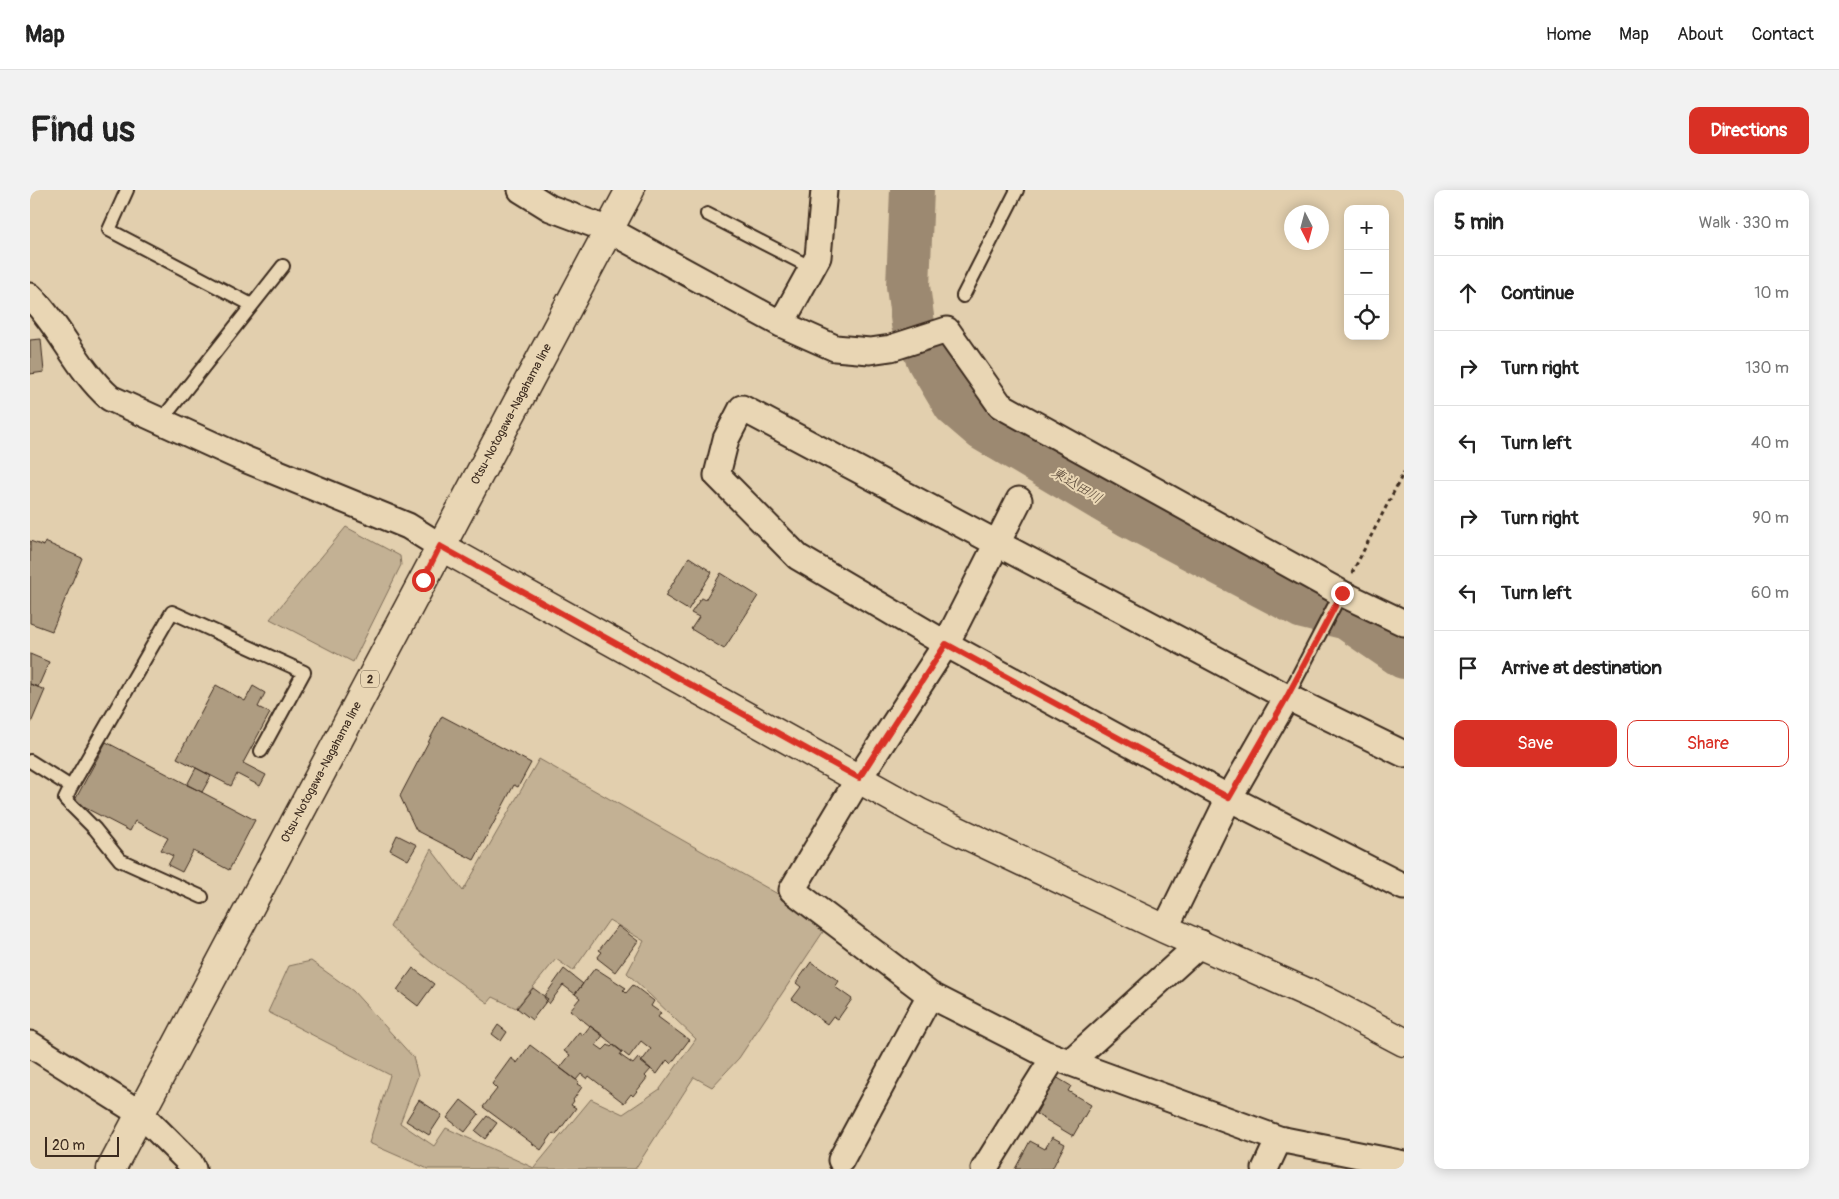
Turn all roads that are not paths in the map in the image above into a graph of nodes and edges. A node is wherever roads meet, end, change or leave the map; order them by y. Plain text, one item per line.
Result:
1 (127, 190) edge
2 (521, 190) edge
3 (630, 190) edge
4 (824, 190) edge
5 (1017, 190) edge
6 (707, 214) dead end
7 (609, 230) junction
8 (283, 266) dead end
9 (812, 268) junction
10 (30, 296) edge
11 (963, 296) dead end
12 (252, 305) junction
13 (781, 324) junction
14 (160, 422) junction
15 (1019, 500) dead end
16 (997, 544) junction
17 (440, 546) junction
18 (1340, 597) junction
19 (1404, 623) edge
20 (946, 644) junction
21 (1287, 697) junction
22 (261, 751) dead end
23 (1404, 754) edge
24 (30, 761) edge
25 (859, 778) junction
26 (71, 787) junction
27 (1229, 798) junction
28 (1404, 887) edge
29 (202, 897) dead end
30 (1165, 929) junction
31 (1201, 943) junction
32 (930, 995) junction
33 (1404, 1042) edge
34 (30, 1044) edge
35 (1062, 1059) junction
36 (141, 1114) junction
37 (1279, 1139) junction
38 (1404, 1164) edge
39 (844, 1166) edge
40 (111, 1169) edge
41 (193, 1169) edge
42 (984, 1169) edge
43 (1265, 1169) edge

1 - 12 lane
2 - 7 street
3 - 7 main road, Otsu-Notogawa-Nagahama line / 2
4 - 9 street
5 - 11 lane
6 - 9 lane
7 - 13 street
7 - 17 main road, Otsu-Notogawa-Nagahama line / 2
8 - 12 lane
9 - 13 street
10 - 14 street
12 - 14 lane
13 - 18 street
14 - 17 street
15 - 16 street
16 - 20 street
16 - 20 street
16 - 21 street
17 - 25 main road
17 - 36 main road, Otsu-Notogawa-Nagahama line / 2
18 - 19 street
18 - 21 lane
20 - 25 street
20 - 27 street
21 - 23 street
21 - 27 street
22 - 26 lane
24 - 26 lane
25 - 30 main road
25 - 32 street
26 - 29 lane
27 - 28 street
27 - 30 street
30 - 31 main road
31 - 33 main road
31 - 35 street
32 - 35 street
32 - 39 street
34 - 36 street
35 - 37 street
35 - 42 street
36 - 40 main road, Otsu-Notogawa-Nagahama line / 2
36 - 41 street
37 - 38 street
37 - 43 street

